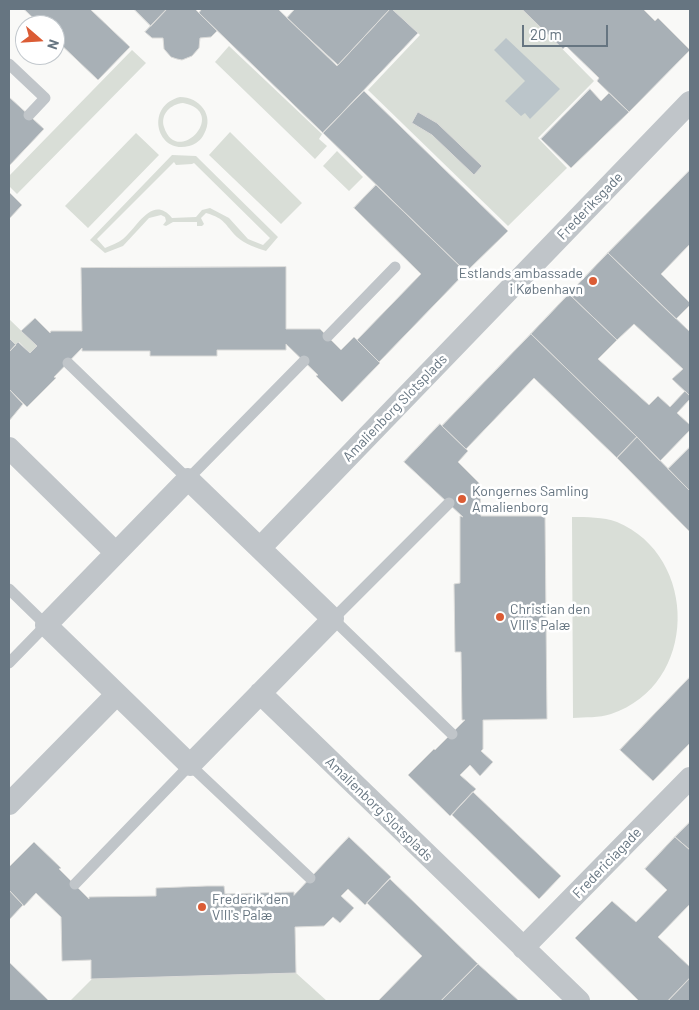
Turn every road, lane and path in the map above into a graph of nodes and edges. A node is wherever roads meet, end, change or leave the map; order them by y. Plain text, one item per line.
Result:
1 (9, 64) edge
2 (690, 102) edge
3 (29, 115) dead end
4 (395, 267) dead end
5 (489, 310) joint
6 (328, 336) dead end
7 (304, 361) dead end
8 (68, 363) dead end
9 (9, 448) edge
10 (188, 478) junction
11 (448, 503) dead end
12 (260, 548) junction
13 (116, 552) junction
14 (9, 589) edge
15 (332, 619) junction
16 (46, 625) junction
17 (9, 663) edge
18 (117, 694) junction
19 (260, 694) junction
20 (452, 734) dead end
21 (190, 765) junction
22 (690, 778) edge
23 (9, 804) edge
24 (310, 878) dead end
25 (75, 884) dead end
26 (523, 948) junction
27 (579, 1001) edge

1 - 3 lane
2 - 5 street, Frederiksgade
4 - 6 lane
5 - 12 street, Amalienborg Slotsplads
7 - 10 lane
8 - 10 lane
9 - 13 street
10 - 12 street
10 - 13 street
11 - 15 lane
12 - 15 street
13 - 16 street
14 - 16 lane
15 - 19 street
15 - 20 lane
16 - 17 lane
16 - 18 street
18 - 21 street
18 - 23 street
19 - 21 street
19 - 26 street, Amalienborg Slotsplads
21 - 24 lane
21 - 25 lane
22 - 26 street, Fredericiagade
26 - 27 street, Amalienborg Slotsplads

